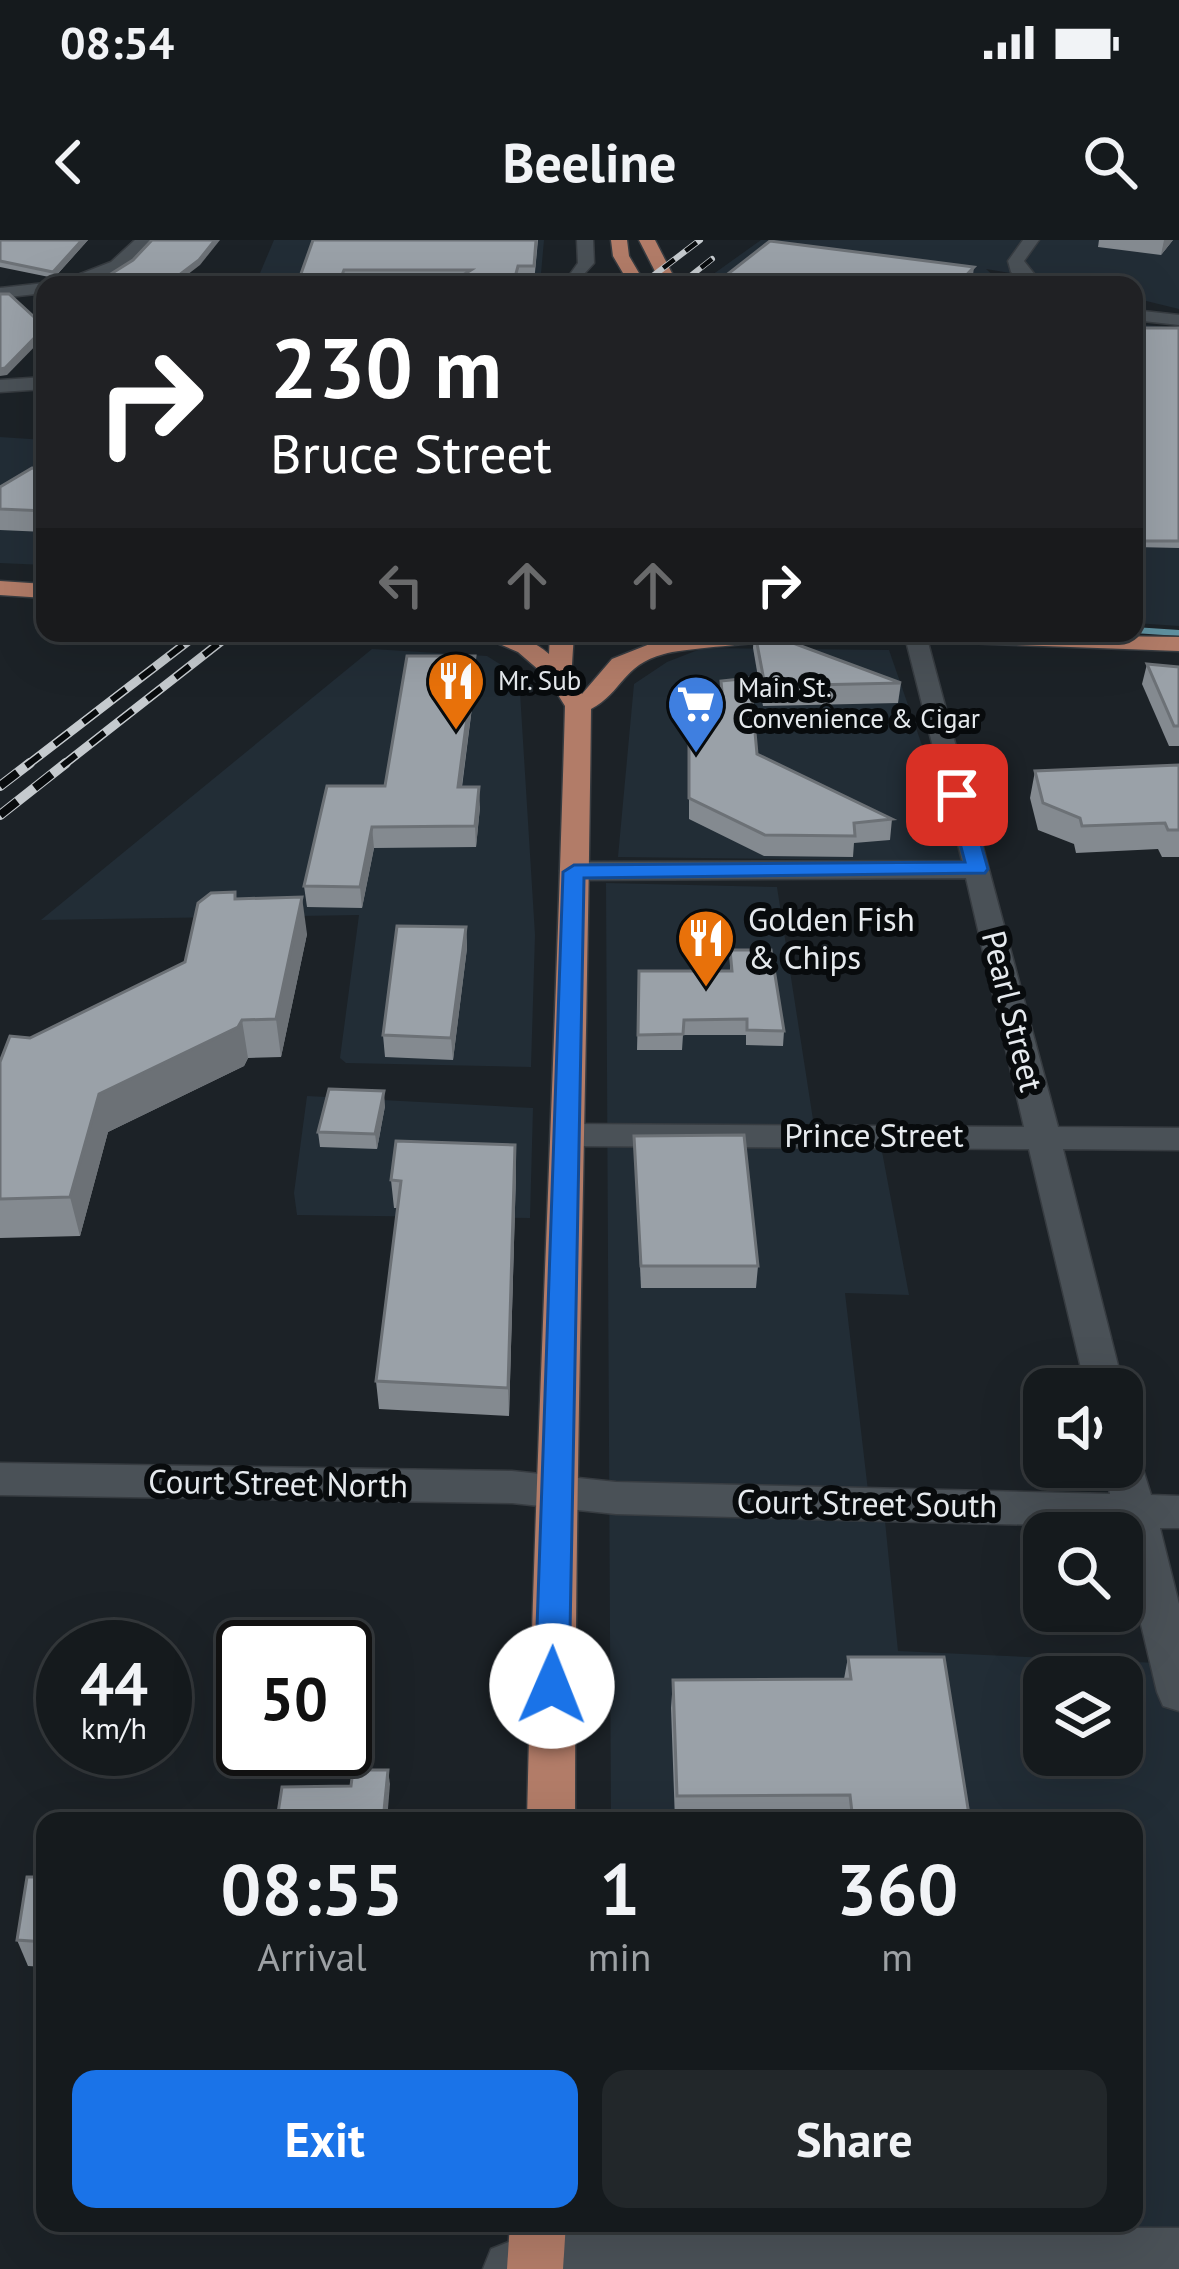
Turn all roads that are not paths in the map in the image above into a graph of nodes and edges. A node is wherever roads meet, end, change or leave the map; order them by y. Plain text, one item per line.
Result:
1 (143, 240) edge
2 (586, 240) edge
3 (619, 240) edge
4 (647, 240) edge
5 (1030, 240) edge
6 (95, 276) edge
7 (577, 276) edge
8 (633, 276) edge
9 (665, 276) edge
10 (1025, 276) edge
11 (36, 289) edge
12 (0, 293) edge
13 (1143, 316) edge
14 (1179, 320) edge
15 (36, 384) edge
16 (0, 386) edge
17 (0, 588) edge
18 (36, 590) edge
19 (512, 642) edge
20 (562, 642) edge
21 (604, 642) edge
22 (705, 642) edge
23 (903, 642) edge
24 (1026, 642) edge
25 (1143, 642) edge
26 (1179, 644) edge
27 (1179, 662) edge
28 (560, 676) junction
29 (602, 684) junction
30 (578, 706) junction
31 (978, 869) junction
32 (574, 872) junction
33 (569, 1135) junction
34 (1043, 1136) junction
35 (1179, 1139) edge
36 (1100, 1368) edge
37 (0, 1479) edge
38 (555, 1488) junction
39 (1101, 1512) edge
40 (1179, 1512) edge
41 (1143, 1513) edge
42 (1143, 1542) edge
43 (1179, 1692) edge
44 (550, 1812) edge
45 (1179, 2256) edge
46 (530, 2257) edge

1 - 6 street
2 - 7 street
3 - 8 main road
4 - 9 main road
5 - 10 street
11 - 12 street
13 - 14 street
15 - 16 street
17 - 18 main road
19 - 28 main road
20 - 28 main road
21 - 29 main road
22 - 29 main road
23 - 31 street, Pearl Street
24 - 27 main road
25 - 26 main road
28 - 30 main road
29 - 30 main road
30 - 32 main road
31 - 32 street
31 - 34 street, Pearl Street
32 - 33 main road
33 - 34 street, Prince Street
33 - 38 main road
34 - 35 street, Prince Street
34 - 36 street, Pearl Street
37 - 38 street, Court Street North
38 - 39 street, Court Street South
38 - 44 main road
40 - 41 street, Court Street South
42 - 43 street
45 - 46 street

